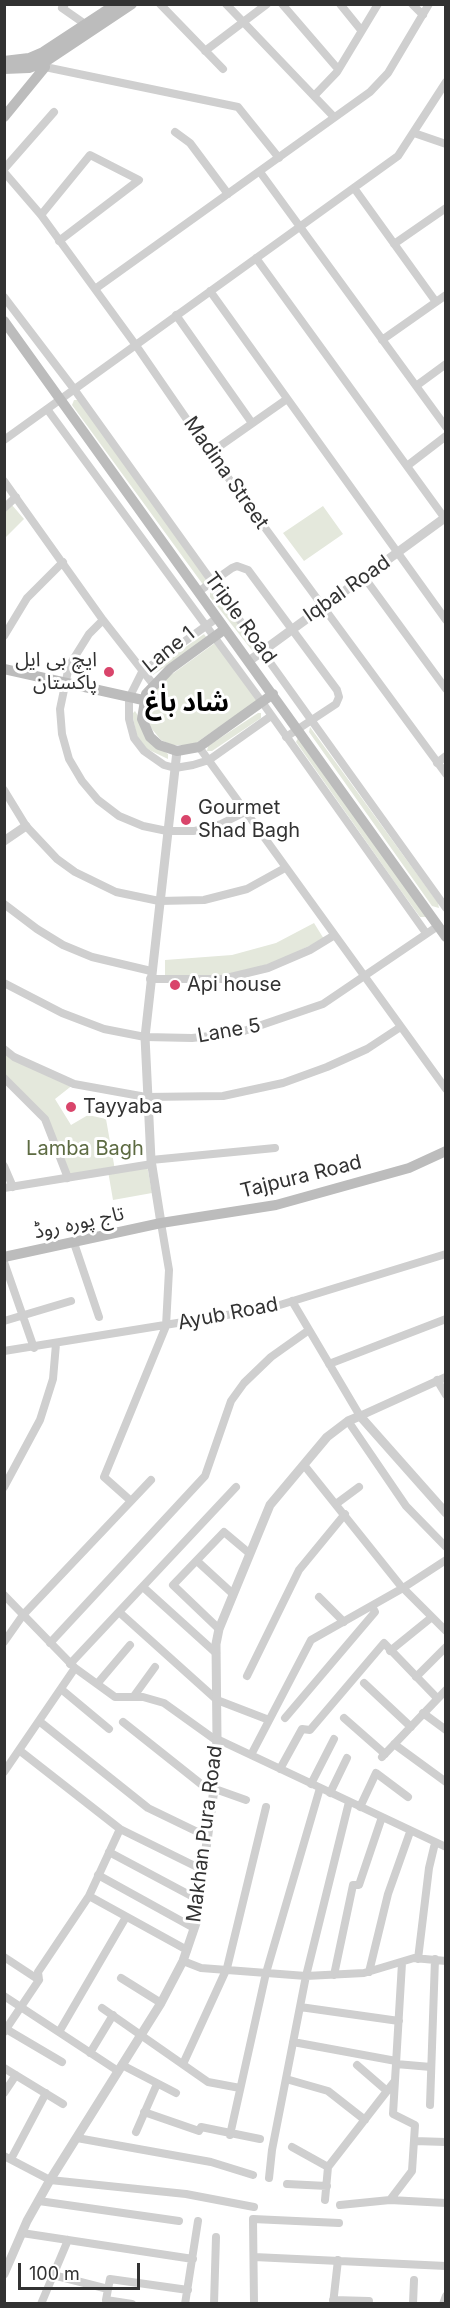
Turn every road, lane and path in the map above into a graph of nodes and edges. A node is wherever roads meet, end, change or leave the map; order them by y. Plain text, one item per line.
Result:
1 (65, 4) edge
2 (116, 4) edge
3 (132, 4) edge
4 (160, 4) edge
5 (226, 4) edge
6 (267, 4) edge
7 (282, 4) edge
8 (340, 4) edge
9 (378, 4) edge
10 (412, 4) edge
11 (429, 4) edge
12 (423, 15) junction
13 (243, 22) junction
14 (85, 24) junction
15 (361, 30) junction
16 (205, 51) junction
17 (44, 60) junction
18 (4, 61) edge
19 (4, 69) edge
20 (223, 69) dead end
21 (338, 69) junction
22 (446, 82) edge
23 (314, 96) junction
24 (54, 112) dead end
25 (4, 117) edge
26 (334, 117) junction
27 (175, 132) dead end
28 (414, 133) junction
29 (446, 144) edge
30 (279, 158) junction
31 (4, 170) edge
32 (260, 172) junction
33 (354, 188) junction
34 (228, 194) junction
35 (446, 208) edge
36 (41, 215) junction
37 (299, 227) junction
38 (59, 241) junction
39 (394, 244) junction
40 (256, 258) junction
41 (94, 289) junction
42 (210, 291) junction
43 (446, 295) edge
44 (4, 297) edge
45 (436, 302) junction
46 (176, 315) junction
47 (4, 321) edge
48 (382, 340) junction
49 (135, 344) junction
50 (446, 364) edge
51 (416, 386) junction
52 (74, 388) junction
53 (59, 399) junction
54 (287, 399) junction
55 (47, 409) junction
56 (252, 423) junction
57 (446, 427) edge
58 (446, 436) edge
59 (4, 440) edge
60 (210, 453) junction
61 (407, 466) junction
62 (4, 481) edge
63 (16, 497) junction
64 (4, 508) edge
65 (445, 518) edge
66 (398, 553) junction
67 (63, 562) junction
68 (364, 577) junction
69 (213, 582) junction
70 (198, 592) junction
71 (322, 606) junction
72 (216, 618) junction
73 (446, 620) edge
74 (103, 621) junction
75 (206, 626) junction
76 (291, 627) junction
77 (225, 629) junction
78 (4, 636) edge
79 (214, 637) junction
80 (261, 651) junction
81 (249, 661) junction
82 (4, 669) edge
83 (142, 672) junction
84 (63, 684) junction
85 (153, 684) junction
86 (285, 685) junction
87 (446, 689) edge
88 (273, 694) junction
89 (129, 698) junction
90 (143, 700) junction
91 (262, 702) junction
92 (271, 716) junction
93 (310, 720) junction
94 (298, 728) junction
95 (286, 737) junction
96 (199, 747) junction
97 (177, 751) junction
98 (446, 756) edge
99 (209, 760) junction
100 (437, 762) junction
101 (175, 768) junction
102 (446, 774) edge
103 (4, 790) edge
104 (244, 812) junction
105 (26, 826) junction
106 (167, 831) junction
107 (4, 841) edge
108 (285, 868) junction
109 (159, 901) junction
110 (4, 904) edge
111 (446, 908) edge
112 (442, 923) edge
113 (426, 933) junction
114 (333, 936) junction
115 (446, 937) edge
116 (151, 975) junction
117 (363, 978) junction
118 (4, 983) edge
119 (399, 1028) junction
120 (145, 1037) junction
121 (4, 1049) edge
122 (4, 1078) edge
123 (446, 1089) edge
124 (147, 1097) junction
125 (274, 1148) dead end
126 (446, 1151) edge
127 (152, 1162) junction
128 (4, 1166) edge
129 (68, 1178) junction
130 (9, 1187) edge
131 (161, 1223) junction
132 (74, 1243) junction
133 (446, 1254) edge
134 (4, 1257) edge
135 (4, 1262) edge
136 (71, 1301) dead end
137 (292, 1301) junction
138 (23, 1315) junction
139 (99, 1317) dead end
140 (446, 1319) edge
141 (4, 1321) edge
142 (166, 1326) junction
143 (309, 1330) junction
144 (56, 1344) junction
145 (34, 1348) junction
146 (4, 1351) edge
147 (329, 1364) junction
148 (446, 1377) edge
149 (437, 1380) junction
150 (446, 1395) edge
151 (360, 1416) junction
152 (348, 1421) junction
153 (304, 1465) junction
154 (151, 1480) dead end
155 (4, 1487) edge
156 (236, 1487) dead end
157 (359, 1487) dead end
158 (130, 1501) junction
159 (336, 1504) junction
160 (446, 1513) edge
161 (345, 1514) junction
162 (446, 1547) edge
163 (249, 1553) junction
164 (446, 1560) edge
165 (197, 1561) junction
166 (143, 1587) junction
167 (403, 1588) junction
168 (233, 1594) junction
169 (4, 1595) edge
170 (319, 1597) dead end
171 (372, 1605) junction
172 (119, 1612) junction
173 (23, 1615) junction
174 (432, 1617) junction
175 (344, 1622) junction
176 (219, 1629) junction
177 (446, 1631) edge
178 (4, 1642) edge
179 (50, 1643) junction
180 (130, 1645) dead end
181 (446, 1647) edge
182 (390, 1651) junction
183 (216, 1653) junction
184 (73, 1666) junction
185 (156, 1667) dead end
186 (247, 1676) dead end
187 (416, 1677) junction
188 (364, 1683) dead end
189 (98, 1684) junction
190 (61, 1689) junction
191 (446, 1690) edge
192 (134, 1696) junction
193 (437, 1698) junction
194 (217, 1700) junction
195 (424, 1713) junction
196 (285, 1718) dead end
197 (344, 1718) dead end
198 (269, 1720) junction
199 (39, 1721) junction
200 (123, 1722) dead end
201 (411, 1727) junction
202 (109, 1728) dead end
203 (446, 1730) edge
204 (334, 1739) dead end
205 (217, 1740) junction
206 (394, 1744) junction
207 (19, 1750) junction
208 (251, 1755) junction
209 (347, 1758) dead end
210 (280, 1769) junction
211 (4, 1772) edge
212 (446, 1782) edge
213 (311, 1784) junction
214 (320, 1788) junction
215 (214, 1789) junction
216 (330, 1793) junction
217 (408, 1797) dead end
218 (246, 1800) dead end
219 (349, 1802) junction
220 (266, 1806) dead end
221 (360, 1807) junction
222 (382, 1817) junction
223 (120, 1829) junction
224 (410, 1832) junction
225 (208, 1837) junction
226 (435, 1843) junction
227 (446, 1847) edge
228 (109, 1852) junction
229 (203, 1870) junction
230 (98, 1875) junction
231 (88, 1896) junction
232 (199, 1900) junction
233 (126, 1917) junction
234 (194, 1928) junction
235 (187, 1950) junction
236 (4, 1957) edge
237 (418, 1959) junction
238 (435, 1959) junction
239 (183, 1961) junction
240 (446, 1961) edge
241 (402, 1963) junction
242 (227, 1968) junction
243 (369, 1972) junction
244 (266, 1973) junction
245 (334, 1975) junction
246 (306, 1976) junction
247 (121, 1978) dead end
248 (39, 1980) junction
249 (4, 1996) edge
250 (161, 2003) junction
251 (22, 2007) junction
252 (300, 2007) junction
253 (102, 2008) dead end
254 (113, 2015) junction
255 (399, 2021) junction
256 (5, 2030) edge
257 (59, 2032) junction
258 (141, 2035) junction
259 (293, 2042) junction
260 (90, 2053) junction
261 (62, 2062) dead end
262 (396, 2063) junction
263 (183, 2064) junction
264 (357, 2065) dead end
265 (431, 2067) junction
266 (4, 2068) edge
267 (120, 2068) junction
268 (16, 2075) junction
269 (286, 2079) junction
270 (395, 2081) junction
271 (157, 2084) junction
272 (240, 2088) junction
273 (387, 2091) junction
274 (4, 2093) edge
275 (46, 2093) junction
276 (176, 2093) dead end
277 (63, 2104) dead end
278 (430, 2105) dead end
279 (144, 2112) junction
280 (365, 2120) junction
281 (136, 2132) dead end
282 (230, 2135) junction
283 (77, 2138) junction
284 (260, 2139) dead end
285 (414, 2141) junction
286 (446, 2142) edge
287 (292, 2147) dead end
288 (8, 2158) edge
289 (328, 2167) junction
290 (252, 2175) dead end
291 (269, 2178) dead end
292 (50, 2180) junction
293 (287, 2184) dead end
294 (327, 2186) junction
295 (325, 2200) dead end
296 (390, 2200) junction
297 (39, 2201) junction
298 (446, 2202) edge
299 (340, 2205) dead end
300 (254, 2207) dead end
301 (179, 2221) dead end
302 (198, 2221) dead end
303 (339, 2223) dead end
304 (22, 2233) junction
305 (216, 2237) dead end
306 (68, 2240) junction
307 (254, 2257) junction
308 (193, 2259) junction
309 (338, 2260) junction
310 (446, 2266) edge
311 (4, 2274) edge
312 (53, 2275) junction
313 (414, 2280) dead end
314 (108, 2289) junction
315 (188, 2290) junction
316 (446, 2296) edge
317 (369, 2301) dead end
318 (333, 2302) edge
319 (41, 2304) edge
320 (132, 2304) edge
321 (185, 2304) edge
322 (214, 2304) edge
323 (254, 2304) edge
324 (413, 2304) edge
325 (443, 2304) edge

1 - 14 street
2 - 14 main road
3 - 17 main road
4 - 16 street
5 - 13 street
6 - 13 street
7 - 21 street
8 - 15 street
9 - 15 street
10 - 12 street
11 - 12 street
12 - 26 street
13 - 16 street
13 - 23 street
14 - 17 main road
15 - 21 street
16 - 20 street
17 - 18 main road
17 - 19 main road
17 - 25 main road
17 - 30 street
21 - 23 street
22 - 28 street
23 - 26 street
24 - 31 street
26 - 30 street
27 - 34 street
28 - 29 street
28 - 33 street
30 - 32 street
31 - 36 street, Madina Street
32 - 34 street
32 - 37 street
33 - 37 street
33 - 39 street
34 - 41 street
35 - 39 street
36 - 38 street, Madina Street
36 - 38 street
37 - 40 street
37 - 48 street
38 - 41 street, Madina Street
39 - 45 street
40 - 42 street
40 - 61 street
41 - 49 street, Madina Street
42 - 46 street
42 - 54 street
43 - 45 street
44 - 52 street
45 - 48 street
46 - 49 street
46 - 56 street
47 - 53 main road, Triple Road
48 - 51 street
49 - 52 street
49 - 60 street, Madina Street
50 - 51 street
51 - 57 street
52 - 53 street
52 - 69 street
53 - 55 street
53 - 70 main road, Triple Road
54 - 56 street
54 - 66 street
55 - 59 street
55 - 75 street
56 - 60 street
58 - 61 street
60 - 71 street, Madina Street
61 - 65 street
62 - 63 street
63 - 64 street
63 - 67 street
65 - 66 street, Iqbal Road
66 - 68 street, Iqbal Road
66 - 73 street
67 - 74 street
67 - 78 street
68 - 71 street, Iqbal Road
68 - 87 street
69 - 70 street
69 - 76 street
69 - 80 street
70 - 72 main road, Triple Road
71 - 76 street, Iqbal Road
71 - 100 street, Madina Street
72 - 75 street
72 - 77 main road, Triple Road
74 - 83 street
74 - 84 street
75 - 79 street
75 - 83 street
76 - 80 street, Iqbal Road
76 - 93 street
77 - 79 main road, Lane 1
77 - 81 main road, Triple Road
79 - 85 main road, Lane 1
79 - 91 street
80 - 81 street, Iqbal Road
80 - 86 street
81 - 88 main road, Triple Road
82 - 84 main road
83 - 85 street
83 - 89 street
84 - 89 main road
84 - 106 street
85 - 90 main road, Lane 1
86 - 88 street
86 - 93 street
88 - 91 main road
88 - 94 main road, Triple Road
89 - 90 main road
89 - 101 street
90 - 97 main road, Lane 1
91 - 92 street
91 - 96 main road
92 - 95 street
92 - 99 street
93 - 94 street
93 - 111 street
94 - 95 street
94 - 112 main road, Triple Road
95 - 113 street
96 - 97 main road
96 - 99 street
97 - 101 street
98 - 100 street
99 - 101 street
99 - 104 street
100 - 102 street, Madina Street
101 - 106 street
103 - 105 street
104 - 106 street
104 - 108 street
105 - 107 street
105 - 109 street
106 - 109 street
108 - 109 street
108 - 114 street
109 - 116 street
110 - 116 street
112 - 113 street, Lane 5
112 - 115 main road, Triple Road
113 - 117 street, Lane 5
114 - 116 street
114 - 117 street
116 - 120 street
117 - 119 street
117 - 120 street, Lane 5
118 - 120 street, Lane 5
119 - 123 street
119 - 124 street
120 - 124 street
121 - 124 street
122 - 129 street
124 - 127 street
125 - 127 street
126 - 131 main road, Tajpura Road
127 - 129 street
127 - 131 street
128 - 130 street
129 - 130 street
131 - 132 main road, تاج پورہ روڈ
131 - 142 street
132 - 134 main road, تاج پورہ روڈ
132 - 139 street
133 - 137 street, Ayub Road
135 - 138 street
136 - 138 street
137 - 142 street, Ayub Road
137 - 143 street
138 - 141 street
138 - 145 street
140 - 147 street
142 - 144 street, Ayub Road
142 - 158 street
143 - 147 street
143 - 179 street
144 - 145 street, Ayub Road
144 - 155 street
145 - 146 street, Ayub Road
147 - 151 street
148 - 149 street, Makhan Pura Road
149 - 150 street
149 - 151 street, Makhan Pura Road
151 - 152 street, Makhan Pura Road
151 - 160 street
152 - 153 street, Makhan Pura Road
152 - 162 street
153 - 159 street
153 - 163 street, Makhan Pura Road
154 - 158 street
156 - 166 street
157 - 159 street
158 - 173 street
159 - 161 street
161 - 167 street
161 - 186 street
163 - 165 street
163 - 168 street, Makhan Pura Road
164 - 167 street
165 - 168 street
165 - 176 street
166 - 172 street
166 - 183 street
167 - 171 street
167 - 174 street
168 - 176 street, Makhan Pura Road
169 - 173 street
170 - 175 street
171 - 175 street
171 - 196 street
172 - 184 street
172 - 194 street
173 - 178 street
173 - 179 street
174 - 177 street
174 - 182 street
175 - 198 street
176 - 183 street, Makhan Pura Road
179 - 184 street
180 - 189 street
181 - 187 street
182 - 187 street
182 - 210 street
183 - 194 street, Makhan Pura Road
184 - 189 street
184 - 190 street
185 - 192 street
187 - 193 street
188 - 201 street
189 - 192 street
190 - 199 street
190 - 202 street
191 - 193 street
192 - 205 street
193 - 195 street
194 - 198 street
194 - 205 street, Makhan Pura Road
195 - 201 street
195 - 203 street
197 - 206 street
198 - 208 street
199 - 207 street
199 - 225 street
200 - 215 street
201 - 206 street
204 - 213 street
205 - 208 street
205 - 215 street, Makhan Pura Road
206 - 212 street
207 - 211 street
207 - 223 street
208 - 210 street
209 - 216 street
210 - 213 street
213 - 214 street
214 - 216 street
214 - 244 street
215 - 218 street
215 - 225 street, Makhan Pura Road
216 - 219 street
217 - 221 street
219 - 221 street
219 - 246 street
220 - 242 street
221 - 222 street
222 - 224 street
222 - 245 street
223 - 228 street
223 - 229 street
224 - 226 street
224 - 243 street
225 - 229 street, Makhan Pura Road
226 - 227 street
226 - 237 street
228 - 230 street
228 - 232 street
229 - 232 street, Makhan Pura Road
230 - 231 street
230 - 234 street
231 - 233 street
231 - 248 street
232 - 234 street, Makhan Pura Road
233 - 235 street
233 - 257 street
234 - 235 street, Makhan Pura Road
235 - 239 street, Makhan Pura Road
236 - 248 street
237 - 238 street
237 - 241 street
238 - 240 street
238 - 265 street
239 - 242 street
239 - 250 street, Makhan Pura Road
241 - 243 street
241 - 255 street
242 - 244 street
242 - 263 street
243 - 245 street
244 - 246 street
244 - 272 street
245 - 246 street
246 - 252 street
247 - 250 street
248 - 251 street
249 - 251 street
250 - 258 street, Makhan Pura Road
251 - 256 street
251 - 257 street
252 - 255 street
252 - 259 street
253 - 254 street
254 - 258 street
254 - 260 street
255 - 262 street
256 - 261 street
257 - 260 street
258 - 263 street
258 - 267 street, Makhan Pura Road
259 - 262 street
259 - 269 street
260 - 267 street
262 - 265 street
262 - 270 street
263 - 272 street
264 - 273 street
265 - 278 street
266 - 268 street
267 - 271 street
267 - 283 street, Makhan Pura Road
268 - 274 street
268 - 275 street
269 - 280 street
269 - 291 street
270 - 273 street
270 - 285 street
271 - 276 street
271 - 279 street
272 - 282 street
273 - 280 street
275 - 277 street
275 - 288 street
279 - 281 street
279 - 282 street
280 - 289 street
282 - 284 street
283 - 290 street
283 - 292 street, Makhan Pura Road
285 - 286 street
285 - 296 street
287 - 289 street
288 - 292 street
289 - 294 street
292 - 297 street, Makhan Pura Road
292 - 300 street
293 - 294 street
294 - 295 street
296 - 298 street
296 - 299 street
297 - 301 street
297 - 304 street, Makhan Pura Road
302 - 308 street
303 - 307 street
304 - 306 street
304 - 311 street, Makhan Pura Road
305 - 322 street
306 - 308 street
306 - 312 street
307 - 309 street
307 - 323 street
308 - 315 street
309 - 310 street
309 - 318 street
312 - 314 street
312 - 319 street
313 - 324 street
314 - 315 street
314 - 320 street
315 - 321 street
316 - 325 street
317 - 318 street

